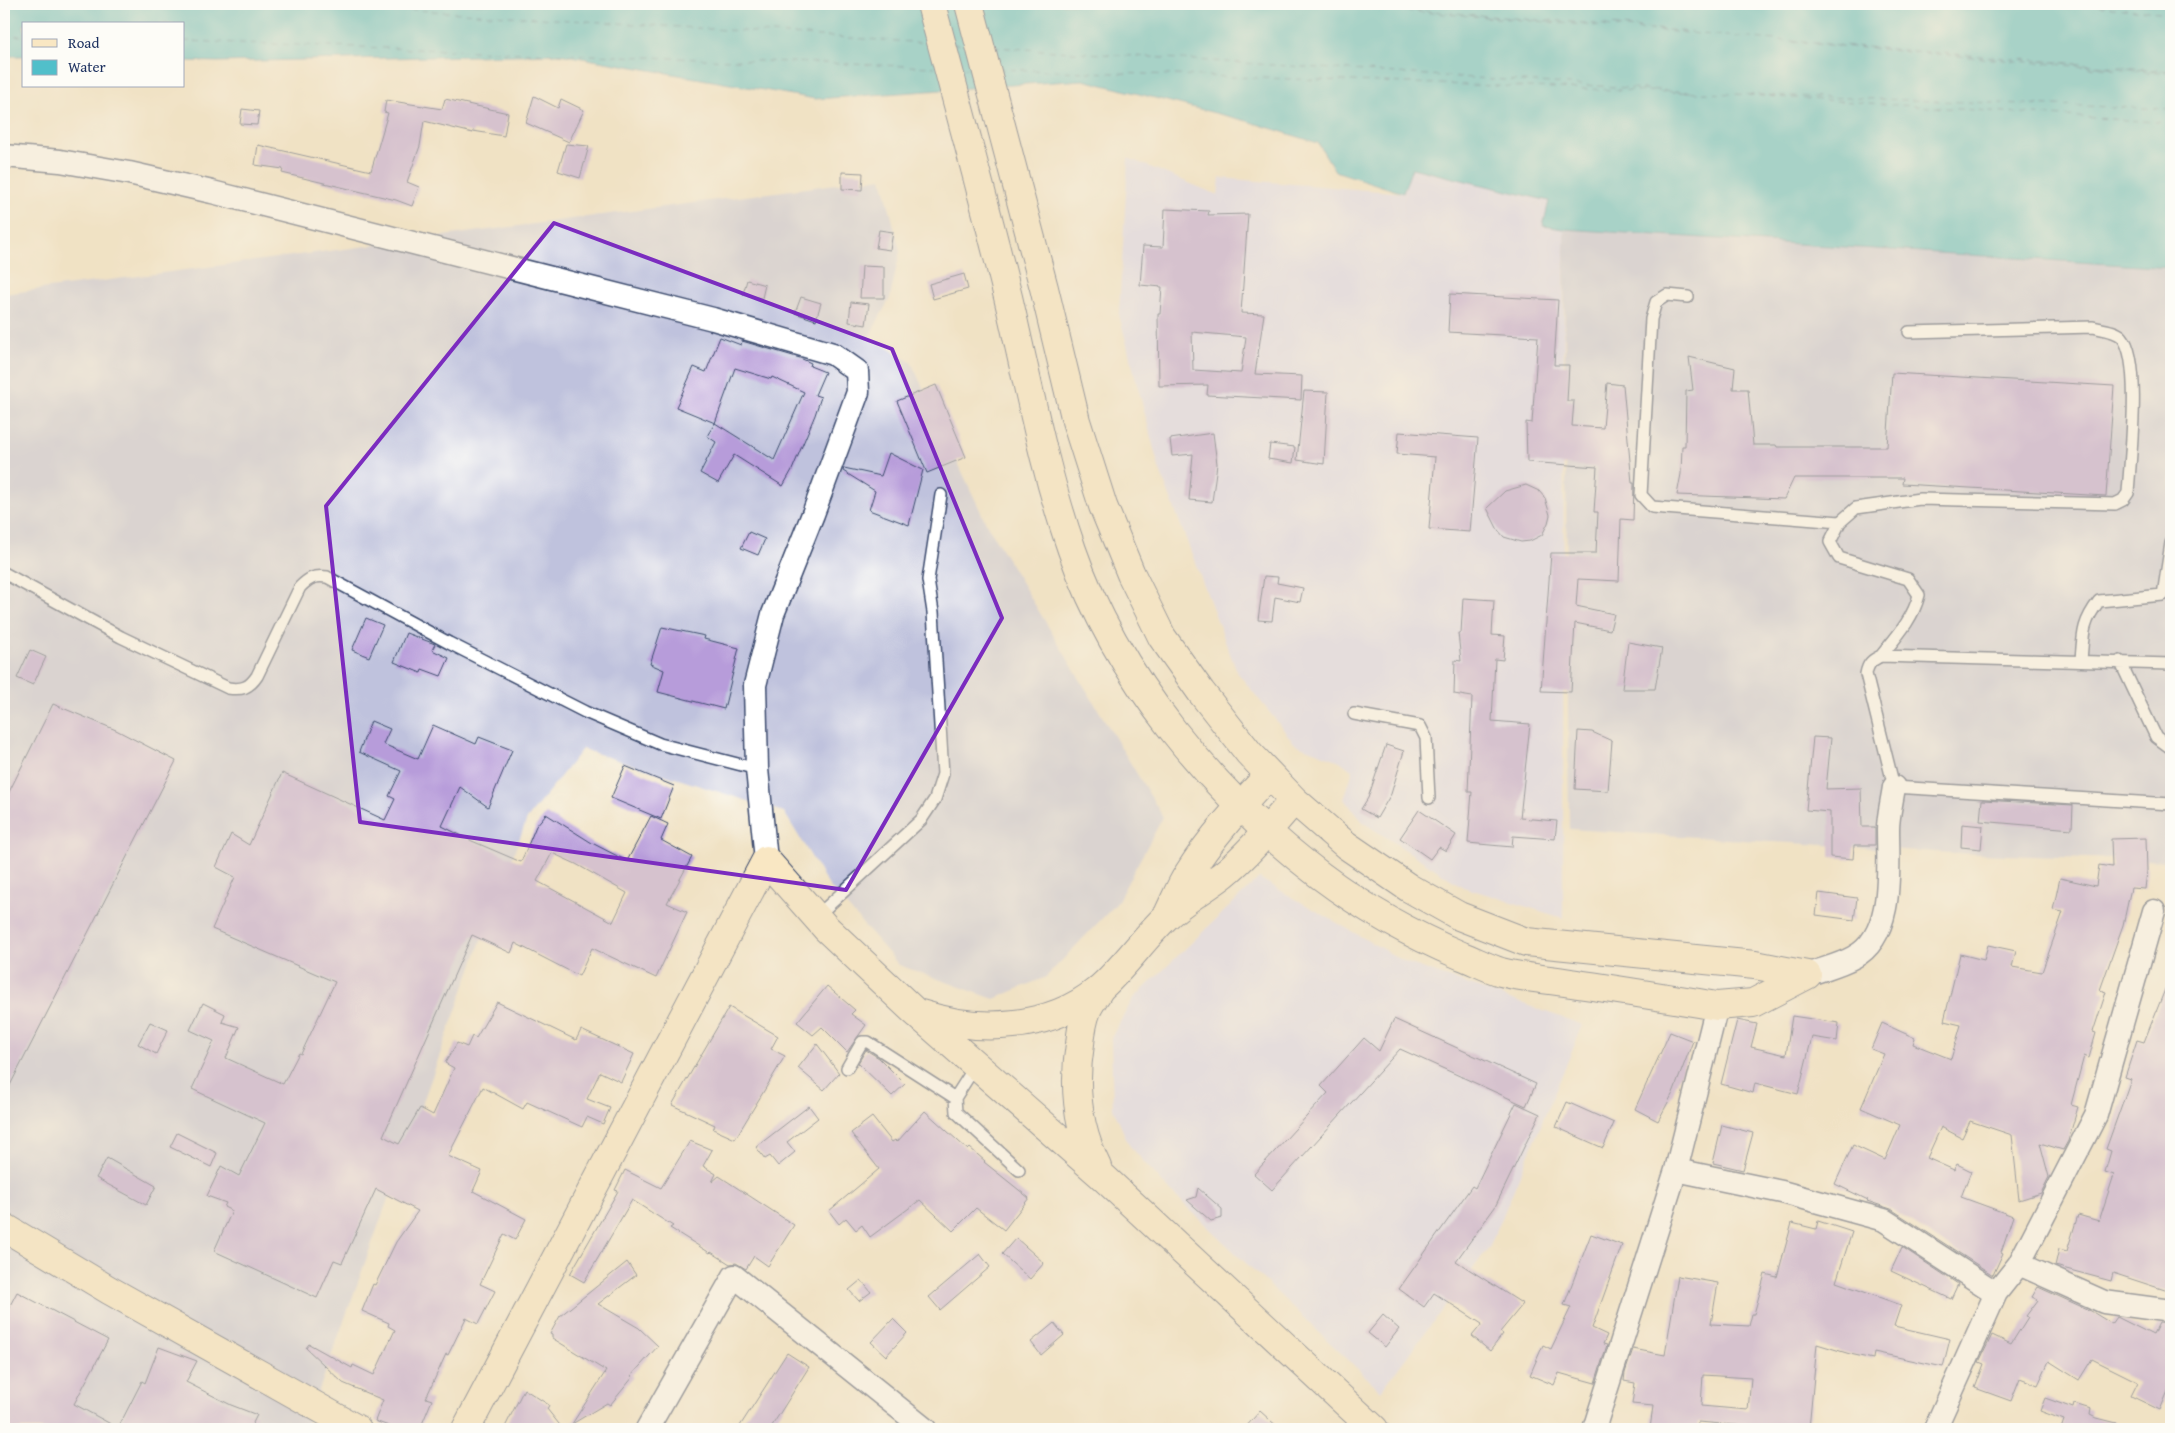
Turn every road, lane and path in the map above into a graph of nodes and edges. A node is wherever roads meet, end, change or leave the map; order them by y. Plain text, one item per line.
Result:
1 (931, 4) edge
2 (969, 4) edge
3 (4, 156) edge
4 (1688, 297) dead end
5 (1909, 332) dead end
6 (941, 495) dead end
7 (1840, 522) junction
8 (2171, 543) edge
9 (4, 573) edge
10 (2167, 596) edge
11 (1882, 656) junction
12 (2081, 661) junction
13 (2120, 661) junction
14 (2171, 664) edge
15 (1354, 714) dead end
16 (2171, 748) edge
17 (757, 769) junction
18 (1269, 775) junction
19 (1894, 787) junction
20 (1429, 798) dead end
21 (1294, 800) junction
22 (2171, 804) edge
23 (1241, 805) junction
24 (1266, 831) junction
25 (766, 860) junction
26 (2154, 911) dead end
27 (1167, 916) junction
28 (816, 917) junction
29 (1807, 975) junction
30 (1100, 988) junction
31 (1717, 1006) junction
32 (914, 1011) junction
33 (976, 1065) junction
34 (847, 1068) dead end
35 (955, 1098) junction
36 (1019, 1170) dead end
37 (1676, 1170) junction
38 (1101, 1175) junction
39 (4, 1227) edge
40 (2020, 1264) junction
41 (1996, 1293) junction
42 (2171, 1311) edge
43 (357, 1429) edge
44 (466, 1429) edge
45 (647, 1429) edge
46 (925, 1429) edge
47 (1374, 1429) edge
48 (1594, 1429) edge
49 (1936, 1429) edge

1 - 23 main road
2 - 18 main road
3 - 17 street
4 - 7 lane
5 - 7 lane
6 - 28 lane
7 - 11 lane
8 - 10 lane
9 - 17 lane
10 - 12 lane
11 - 12 lane
11 - 19 lane
12 - 13 lane
13 - 14 lane
13 - 16 lane
15 - 20 lane
17 - 25 street
18 - 21 main road
18 - 23 main road
19 - 22 lane
19 - 29 street
21 - 24 main road
21 - 29 main road
23 - 24 main road
23 - 27 main road
24 - 27 main road
24 - 31 main road
25 - 28 main road
25 - 44 main road
26 - 40 street
27 - 30 main road
28 - 32 main road
29 - 31 main road
30 - 32 main road
30 - 38 main road
31 - 37 street
32 - 33 main road
33 - 35 lane
33 - 38 main road
34 - 35 lane
35 - 36 lane
37 - 41 street
37 - 48 street
38 - 47 main road
39 - 43 main road
40 - 41 street
40 - 42 street
41 - 49 street
45 - 46 street

